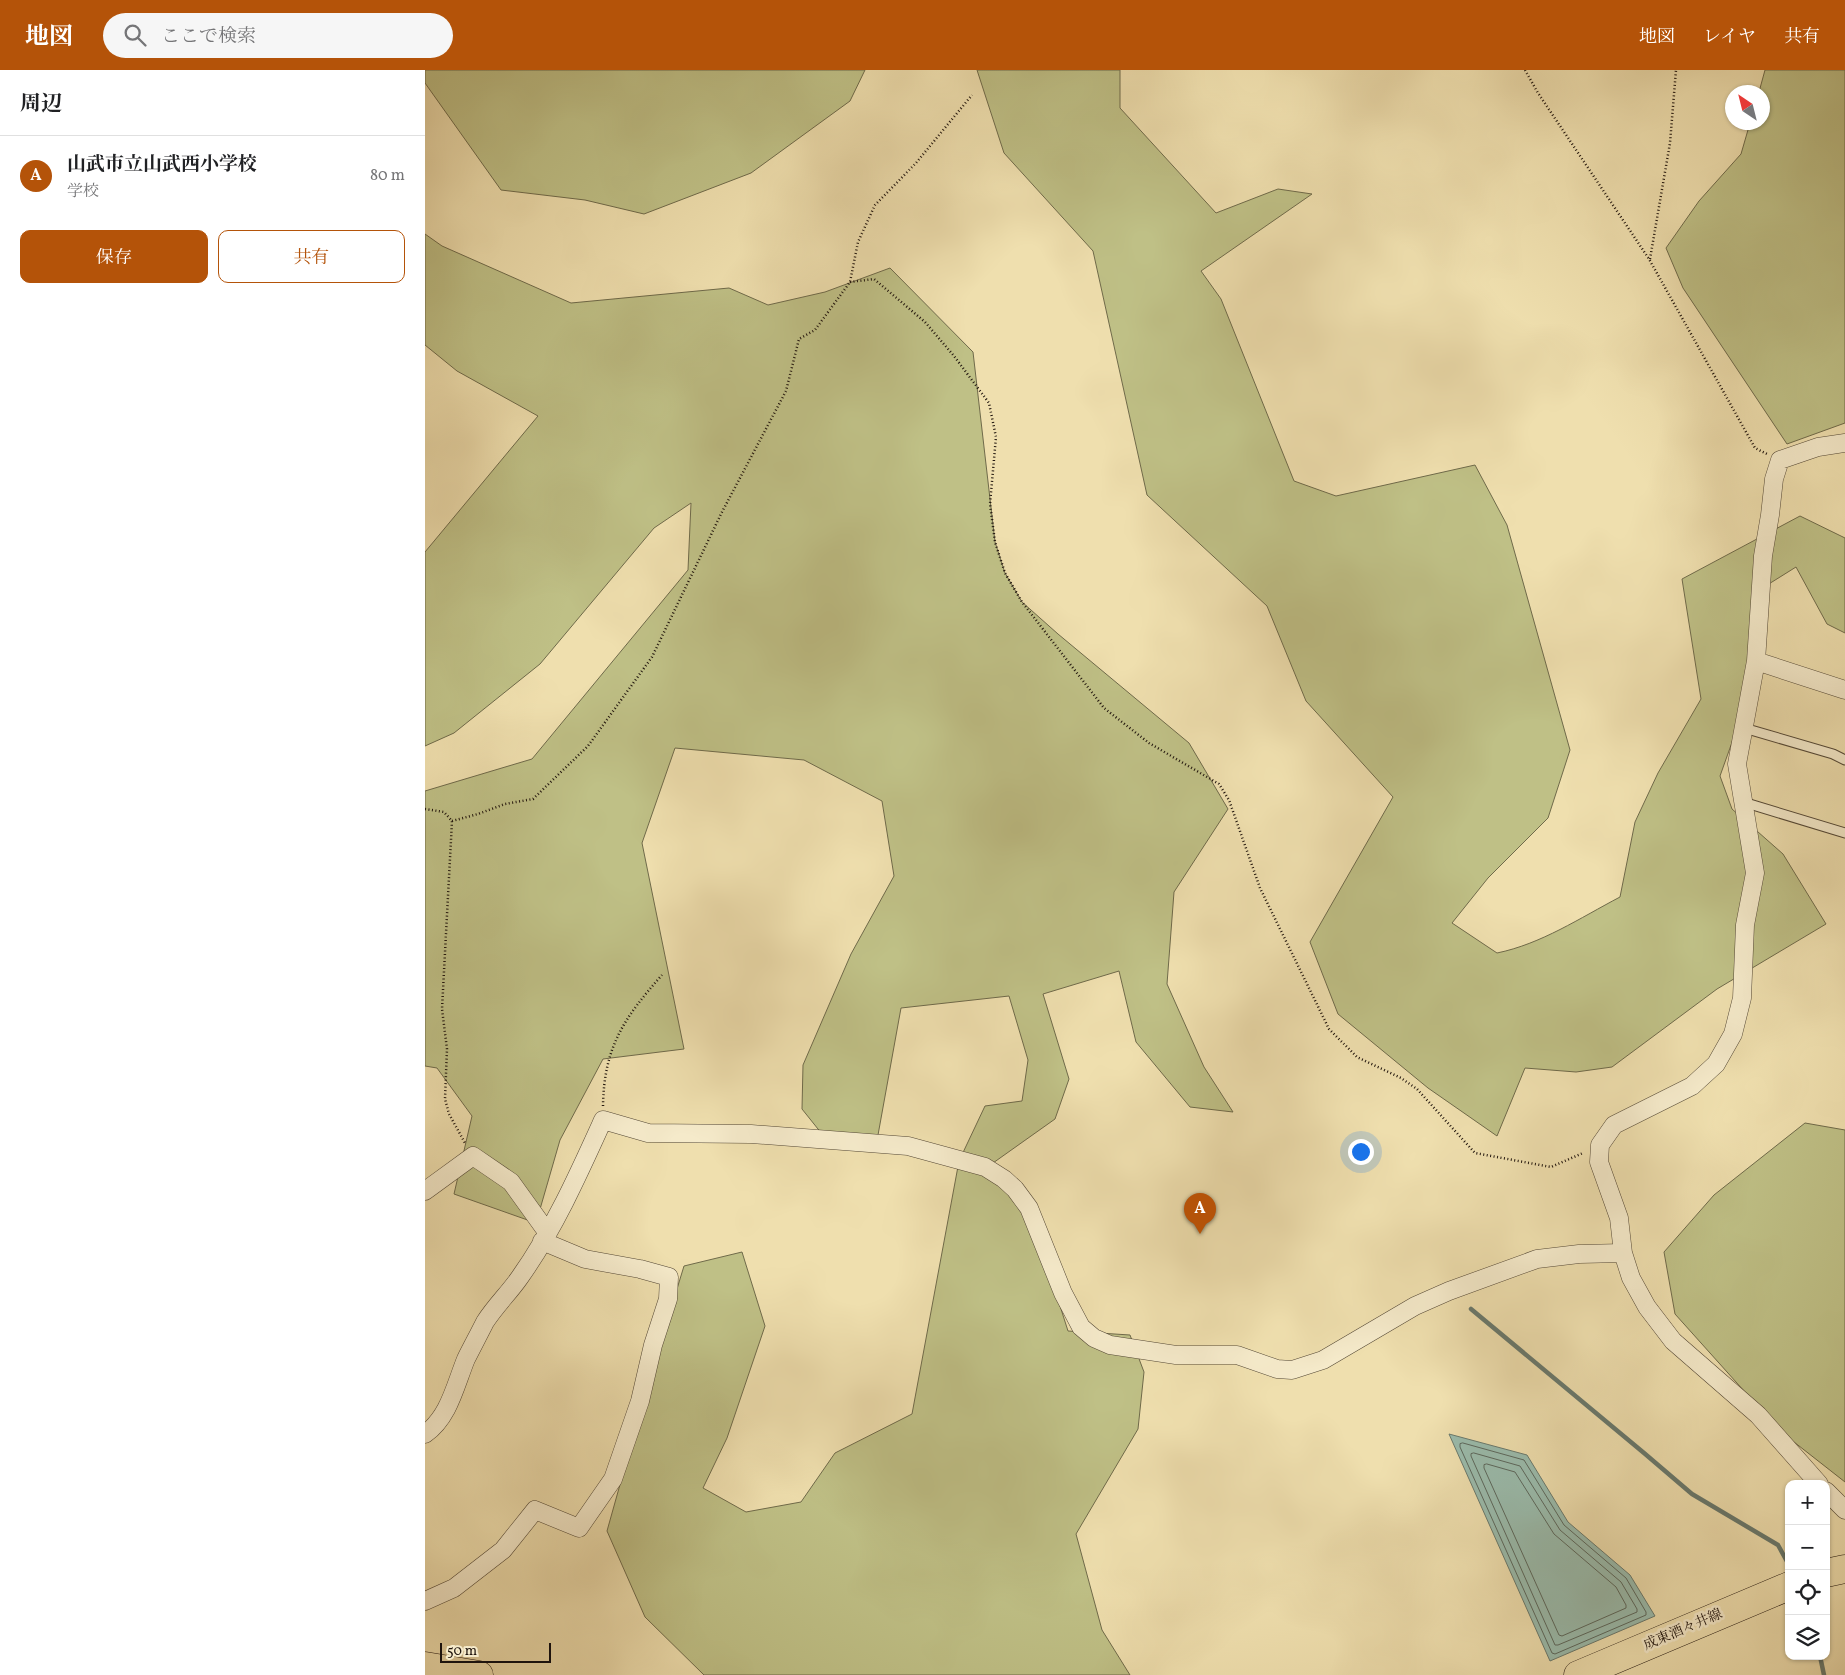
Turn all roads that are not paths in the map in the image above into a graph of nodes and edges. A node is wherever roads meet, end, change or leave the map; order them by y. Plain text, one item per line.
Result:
1 (1845, 443) edge
2 (1756, 661) junction
3 (1845, 690) edge
4 (1744, 728) junction
5 (1845, 760) edge
6 (1743, 802) junction
7 (1845, 832) edge
8 (425, 1191) edge
9 (545, 1237) junction
10 (1623, 1253) junction
11 (425, 1434) edge
12 (1815, 1480) edge
13 (1830, 1495) edge
14 (1845, 1510) edge
15 (1845, 1569) edge
16 (1830, 1572) edge
17 (1785, 1588) edge
18 (425, 1602) edge
19 (425, 1666) edge
20 (479, 1675) edge
21 (1578, 1675) edge

1 - 2 street
2 - 3 street
2 - 4 street
4 - 5 lane
4 - 6 street
6 - 7 lane
6 - 10 street
8 - 9 street
9 - 10 street
9 - 11 street
9 - 18 street
10 - 12 street
13 - 14 street
15 - 16 main road
17 - 21 main road, 成東酒々井線
19 - 20 main road

